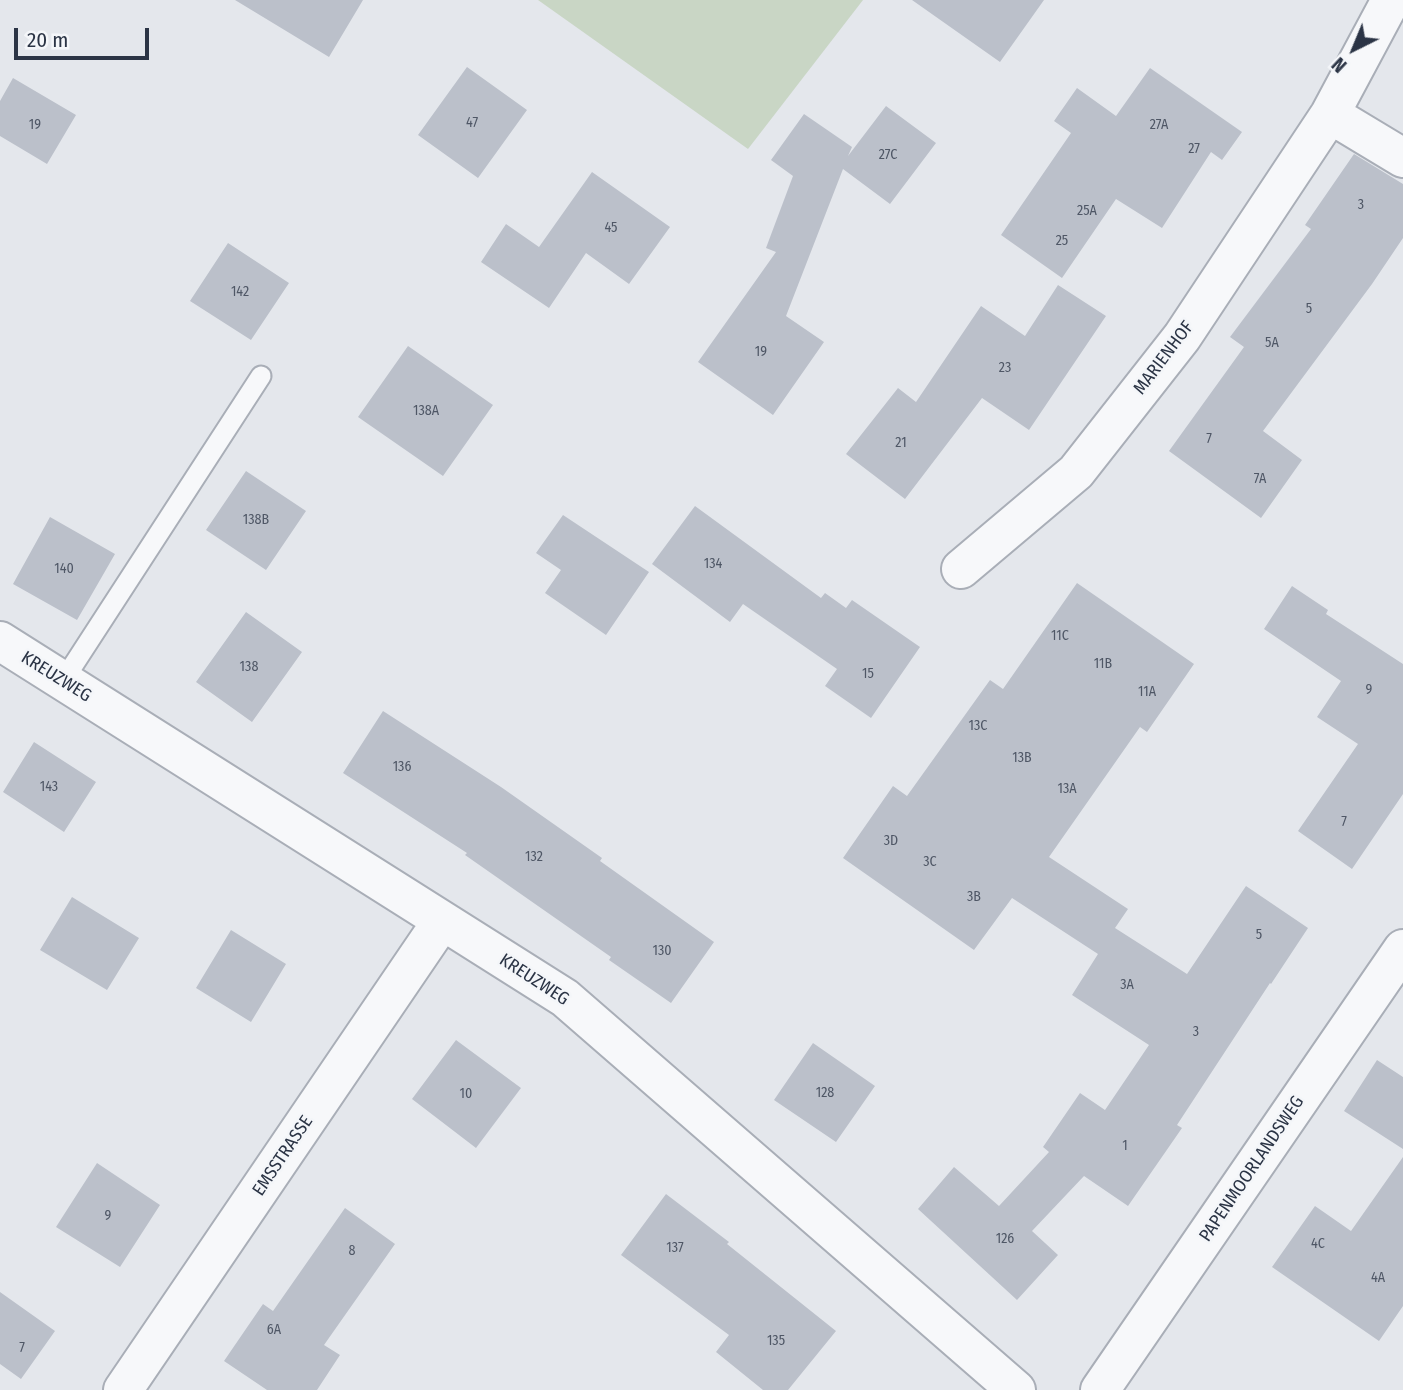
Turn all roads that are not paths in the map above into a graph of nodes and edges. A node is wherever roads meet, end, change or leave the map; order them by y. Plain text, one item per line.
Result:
1 (1391, 0) edge
2 (1330, 114) junction
3 (1403, 158) edge
4 (261, 376) dead end
5 (961, 569) dead end
6 (0, 641) edge
7 (63, 681) junction
8 (442, 921) junction
9 (1403, 949) edge
10 (123, 1390) edge
11 (1016, 1390) edge
12 (1100, 1390) edge

1 - 2 street, MARIENHOF
2 - 3 street
2 - 5 street, MARIENHOF
4 - 7 lane
6 - 7 street, KREUZWEG
7 - 8 street, KREUZWEG
8 - 10 street, EMSSTRASSE
8 - 11 street, KREUZWEG
9 - 12 street, PAPENMOORLANDSWEG

